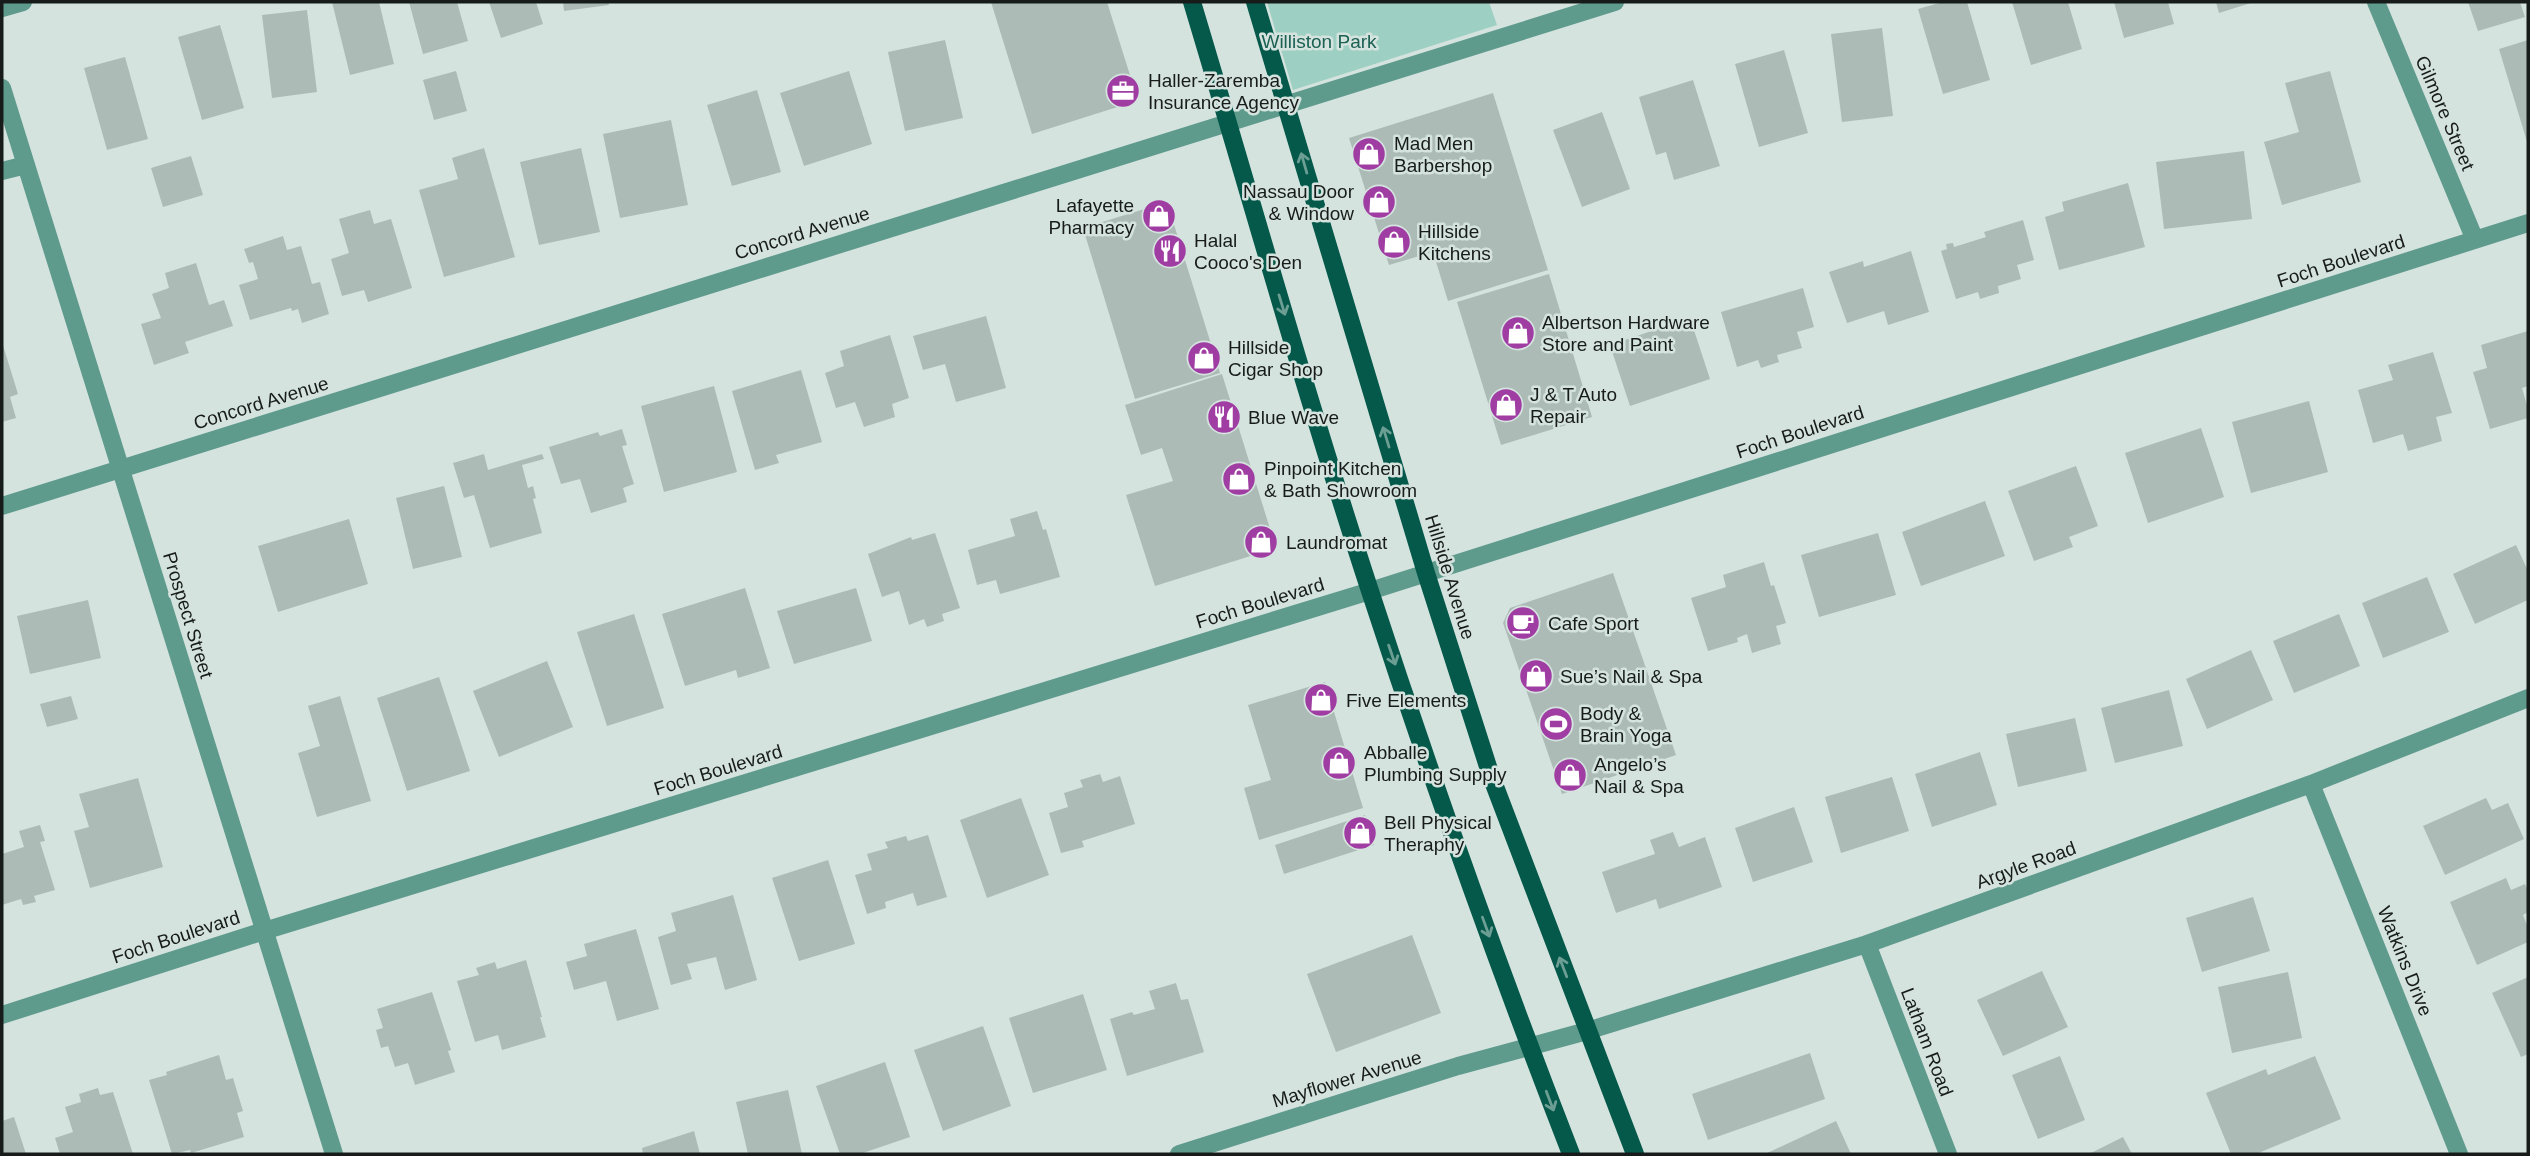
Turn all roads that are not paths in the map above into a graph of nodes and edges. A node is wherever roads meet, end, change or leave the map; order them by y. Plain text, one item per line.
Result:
1 (23, 2) edge
2 (1192, 2) edge
3 (1255, 2) edge
4 (1615, 2) edge
5 (2376, 2) edge
6 (2, 8) edge
7 (2, 88) edge
8 (1286, 103) junction
9 (1228, 122) junction
10 (26, 165) junction
11 (2, 171) edge
12 (2528, 223) edge
13 (2475, 240) junction
14 (120, 469) junction
15 (2, 506) edge
16 (1426, 573) junction
17 (1370, 591) junction
18 (2528, 698) edge
19 (2311, 784) junction
20 (264, 932) junction
21 (1867, 944) junction
22 (2, 1015) edge
23 (1587, 1031) junction
24 (1529, 1047) junction
25 (334, 1154) edge
26 (1179, 1154) edge
27 (1571, 1154) edge
28 (1635, 1154) edge
29 (1948, 1154) edge
30 (2459, 1154) edge

1 - 6 street
2 - 9 main road
3 - 8 main road, Hillside Avenue
4 - 8 street, Concord Avenue
5 - 13 street, Gilmore Street
7 - 10 street, Prospect Street
8 - 9 street, Concord Avenue
16 -> 8 main road, Hillside Avenue
9 - 14 street, Concord Avenue
9 -> 17 main road
10 - 11 street
10 - 14 street, Prospect Street
12 - 13 street, Foch Boulevard
13 - 16 street, Foch Boulevard
14 - 15 street, Concord Avenue
14 - 20 street, Prospect Street
16 - 17 street, Foch Boulevard
23 -> 16 main road, Hillside Avenue
17 - 20 street, Foch Boulevard
17 -> 24 main road
18 - 19 street, Argyle Road
19 - 21 street, Argyle Road
19 - 30 street, Watkins Drive
20 - 22 street, Foch Boulevard
20 - 25 street, Prospect Street
21 - 23 street, Argyle Road
21 - 29 street, Latham Road
23 - 24 street, Argyle Road
23 - 28 main road, Hillside Avenue
24 - 26 street, Mayflower Avenue
24 -> 27 main road

